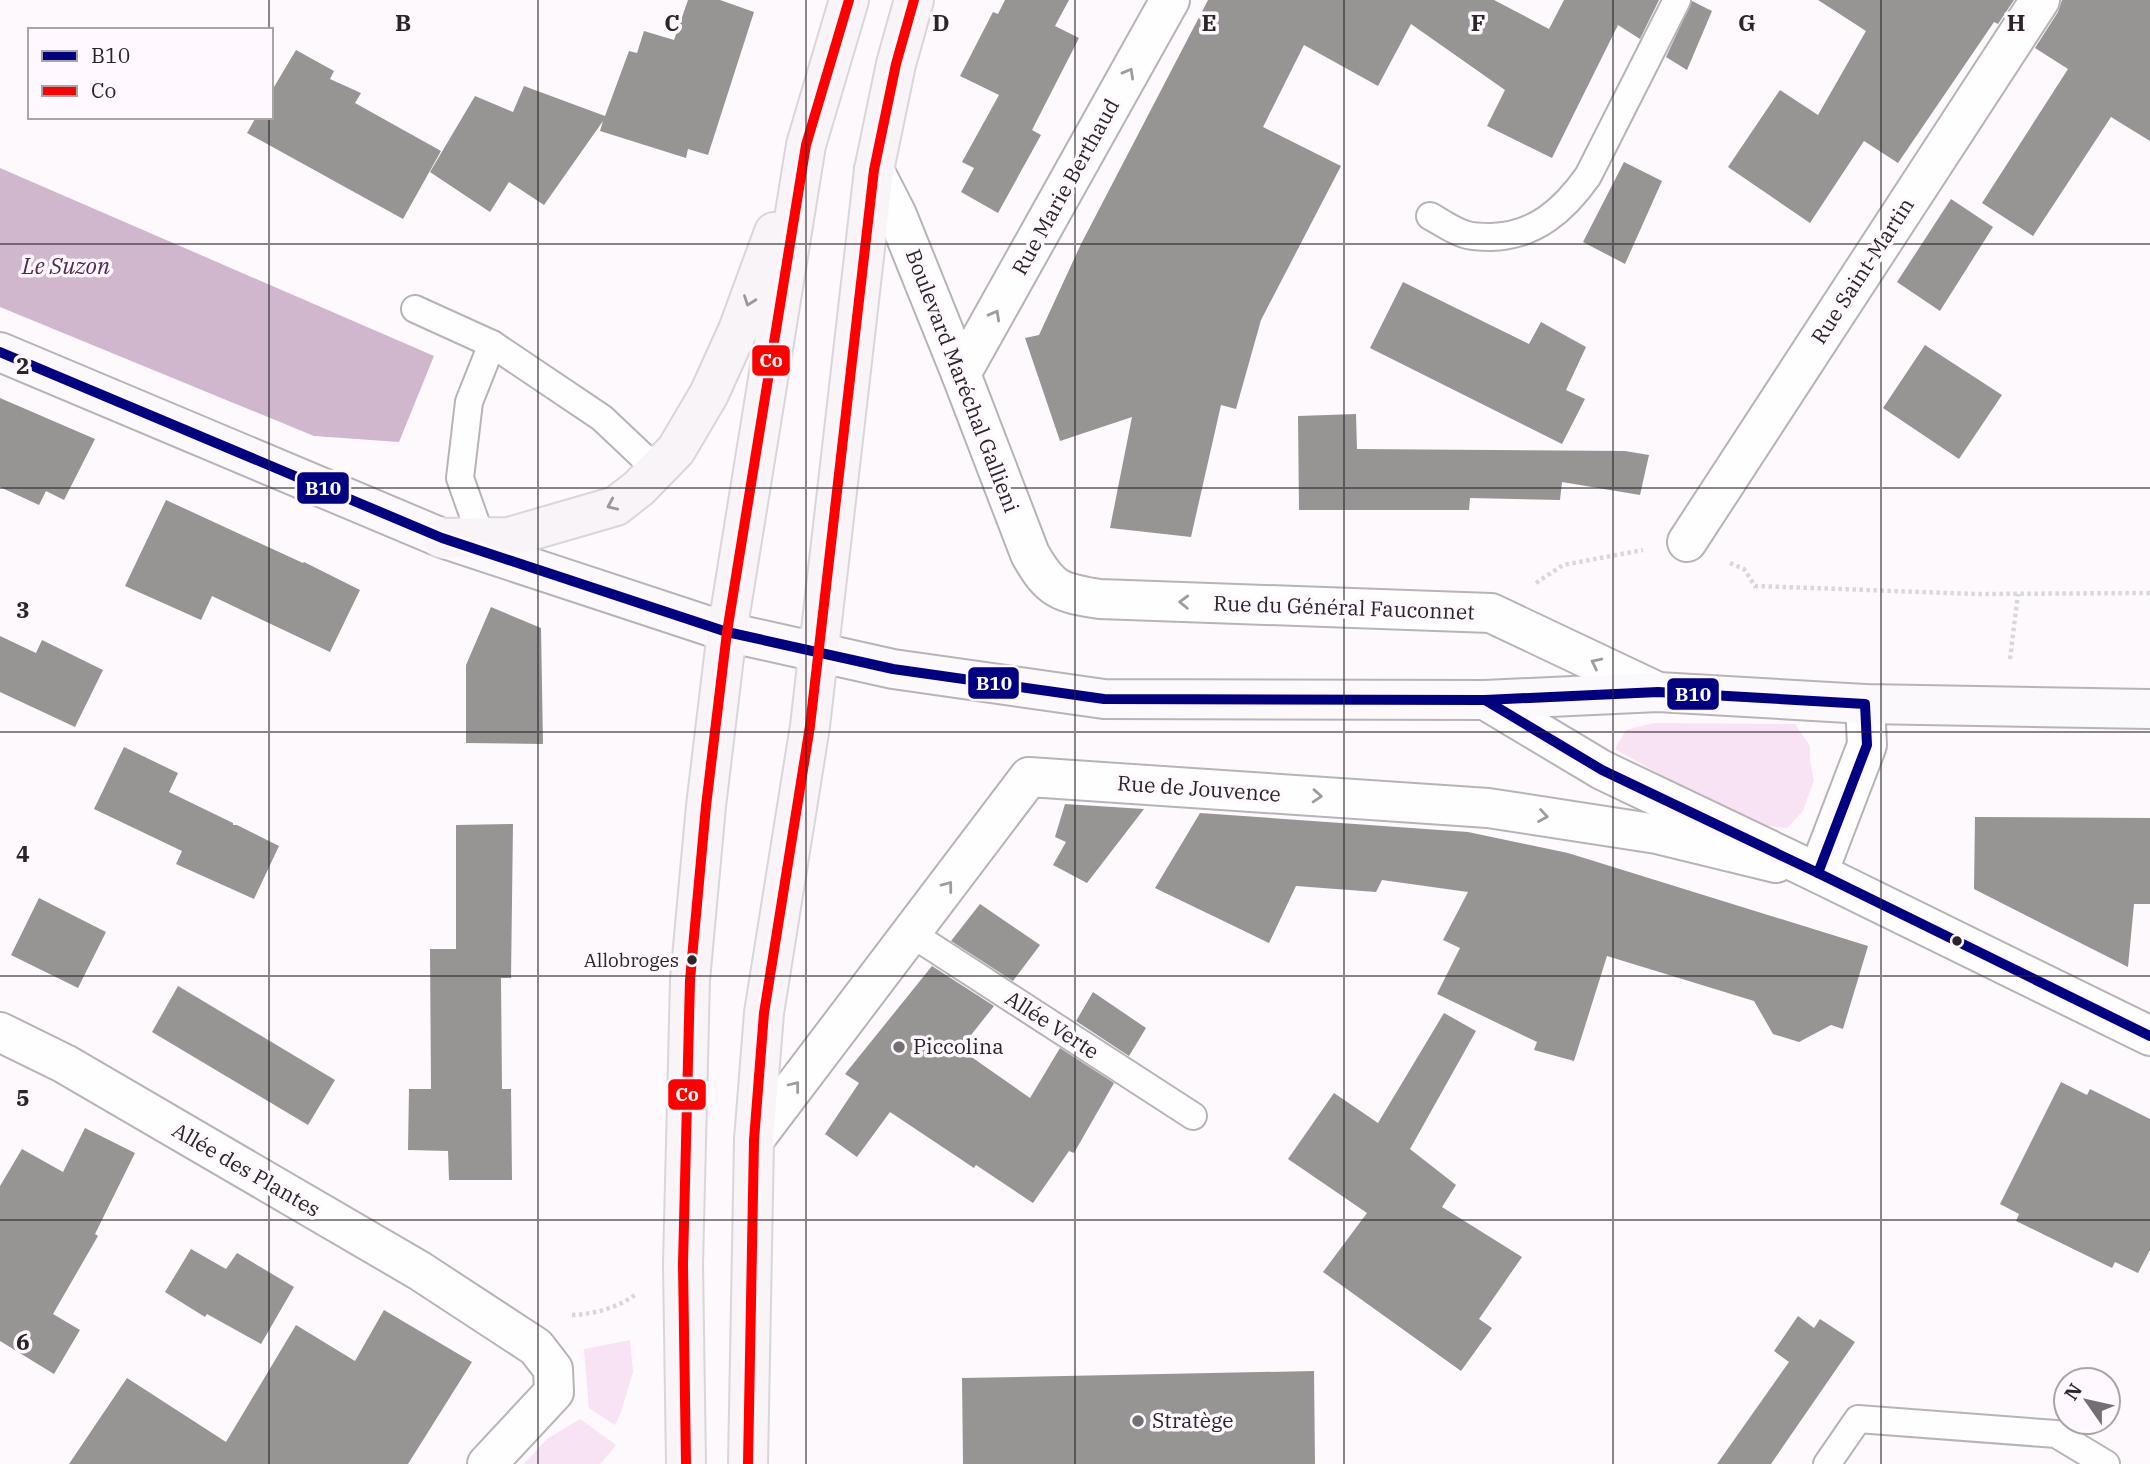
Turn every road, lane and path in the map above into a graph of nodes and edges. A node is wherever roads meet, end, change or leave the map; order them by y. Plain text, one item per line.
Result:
1 (849, 0) edge
2 (914, 0) edge
3 (1170, 0) edge
4 (1677, 0) edge
5 (2040, 0) edge
6 (806, 145) junction
7 (874, 170) junction
8 (1430, 216) dead end
9 (415, 309) dead end
10 (492, 344) junction
11 (0, 352) edge
12 (961, 374) junction
13 (657, 470) junction
14 (481, 537) junction
15 (442, 538) junction
16 (1687, 542) junction
17 (1055, 588) joint
18 (2150, 593) edge
19 (2018, 594) junction
20 (1491, 613) junction
21 (727, 632) junction
22 (819, 652) junction
23 (1658, 692) junction
24 (1485, 701) junction
25 (1866, 704) junction
26 (2004, 706) junction
27 (2150, 709) edge
28 (1818, 873) junction
29 (912, 934) junction
30 (0, 1032) edge
31 (2150, 1036) edge
32 (1193, 1116) dead end
33 (754, 1140) junction
34 (683, 1264) junction
35 (566, 1315) dead end
36 (487, 1464) edge
37 (686, 1464) edge
38 (748, 1464) edge
39 (1826, 1464) edge
40 (2106, 1464) edge

1 - 6 main road
2 - 7 main road
12 -> 3 street, Rue Marie Berthaud
4 - 8 lane
5 - 16 street, Rue Saint-Martin
6 -> 13 main road
6 - 21 main road
7 - 12 street, Boulevard Maréchal Gallieni
7 - 22 main road
9 - 10 lane
10 - 13 lane
10 - 14 lane
11 - 15 main road, Rue du Général Fauconnet
12 - 17 street, Boulevard Maréchal Gallieni
13 -> 14 main road
14 - 15 main road
15 - 21 main road, Rue du Général Fauconnet
16 - 19 path
16 - 20 path
20 -> 17 street, Rue du Général Fauconnet
18 - 19 path
19 - 26 path
23 -> 20 street, Rue du Général Fauconnet
21 - 22 main road, Rue du Général Fauconnet
21 - 34 main road
22 - 24 main road, Rue du Général Fauconnet
22 - 33 main road
23 - 24 main road, Rue du Général Fauconnet
23 - 25 main road, Rue du Général Fauconnet
24 - 28 street, Rue de Jouvence
25 - 26 main road, Rue du Général Fauconnet
25 - 28 street
26 - 27 main road, Rue du Général Fauconnet
29 -> 28 street, Rue de Jouvence
28 - 31 street, Rue de Jouvence
29 - 32 lane, Allée Verte
33 -> 29 street, Rue de Jouvence
30 - 36 street, Allée des Plantes
33 - 38 main road
34 - 35 path
34 - 37 main road
39 - 40 lane

